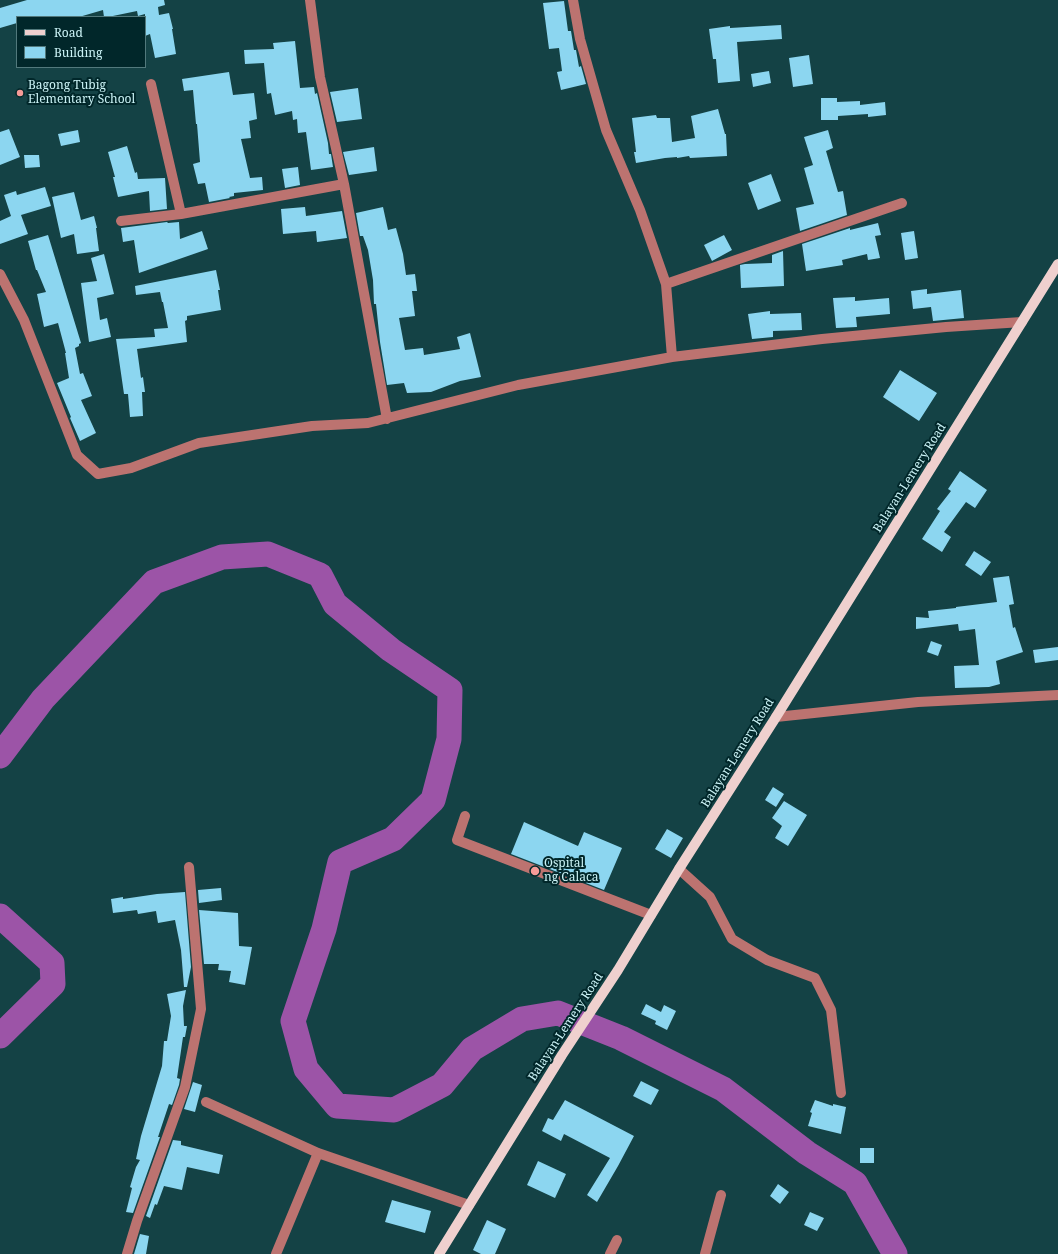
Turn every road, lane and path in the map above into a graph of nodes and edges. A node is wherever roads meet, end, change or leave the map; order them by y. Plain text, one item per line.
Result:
1 (310, 0) edge
2 (573, 0) edge
3 (151, 84) dead end
4 (344, 184) junction
5 (902, 203) dead end
6 (181, 214) junction
7 (121, 221) dead end
8 (1058, 264) edge
9 (0, 274) edge
10 (666, 284) junction
11 (1022, 322) junction
12 (672, 357) junction
13 (387, 419) junction
14 (1058, 695) edge
15 (776, 717) junction
16 (465, 816) dead end
17 (189, 867) dead end
18 (679, 869) junction
19 (652, 915) junction
20 (841, 1093) dead end
21 (206, 1102) dead end
22 (318, 1153) junction
23 (721, 1195) dead end
24 (469, 1205) junction
25 (618, 1240) dead end
26 (127, 1254) edge
27 (276, 1254) edge
28 (439, 1254) edge
29 (610, 1254) edge
30 (705, 1254) edge

1 - 4 street
2 - 10 street
3 - 6 street
4 - 6 street
4 - 13 street
5 - 10 street
6 - 7 street
8 - 11 main road, Balayan-Lemery Road
9 - 13 street
10 - 12 street
11 - 12 street
11 - 15 main road, Balayan-Lemery Road
12 - 13 street
14 - 15 street
15 - 18 main road, Balayan-Lemery Road
16 - 19 street
17 - 26 street
18 - 19 main road, Balayan-Lemery Road
18 - 20 street
19 - 24 main road, Balayan-Lemery Road
21 - 22 street
22 - 24 street
22 - 27 street
23 - 30 street
24 - 28 main road, Balayan-Lemery Road
25 - 29 street

